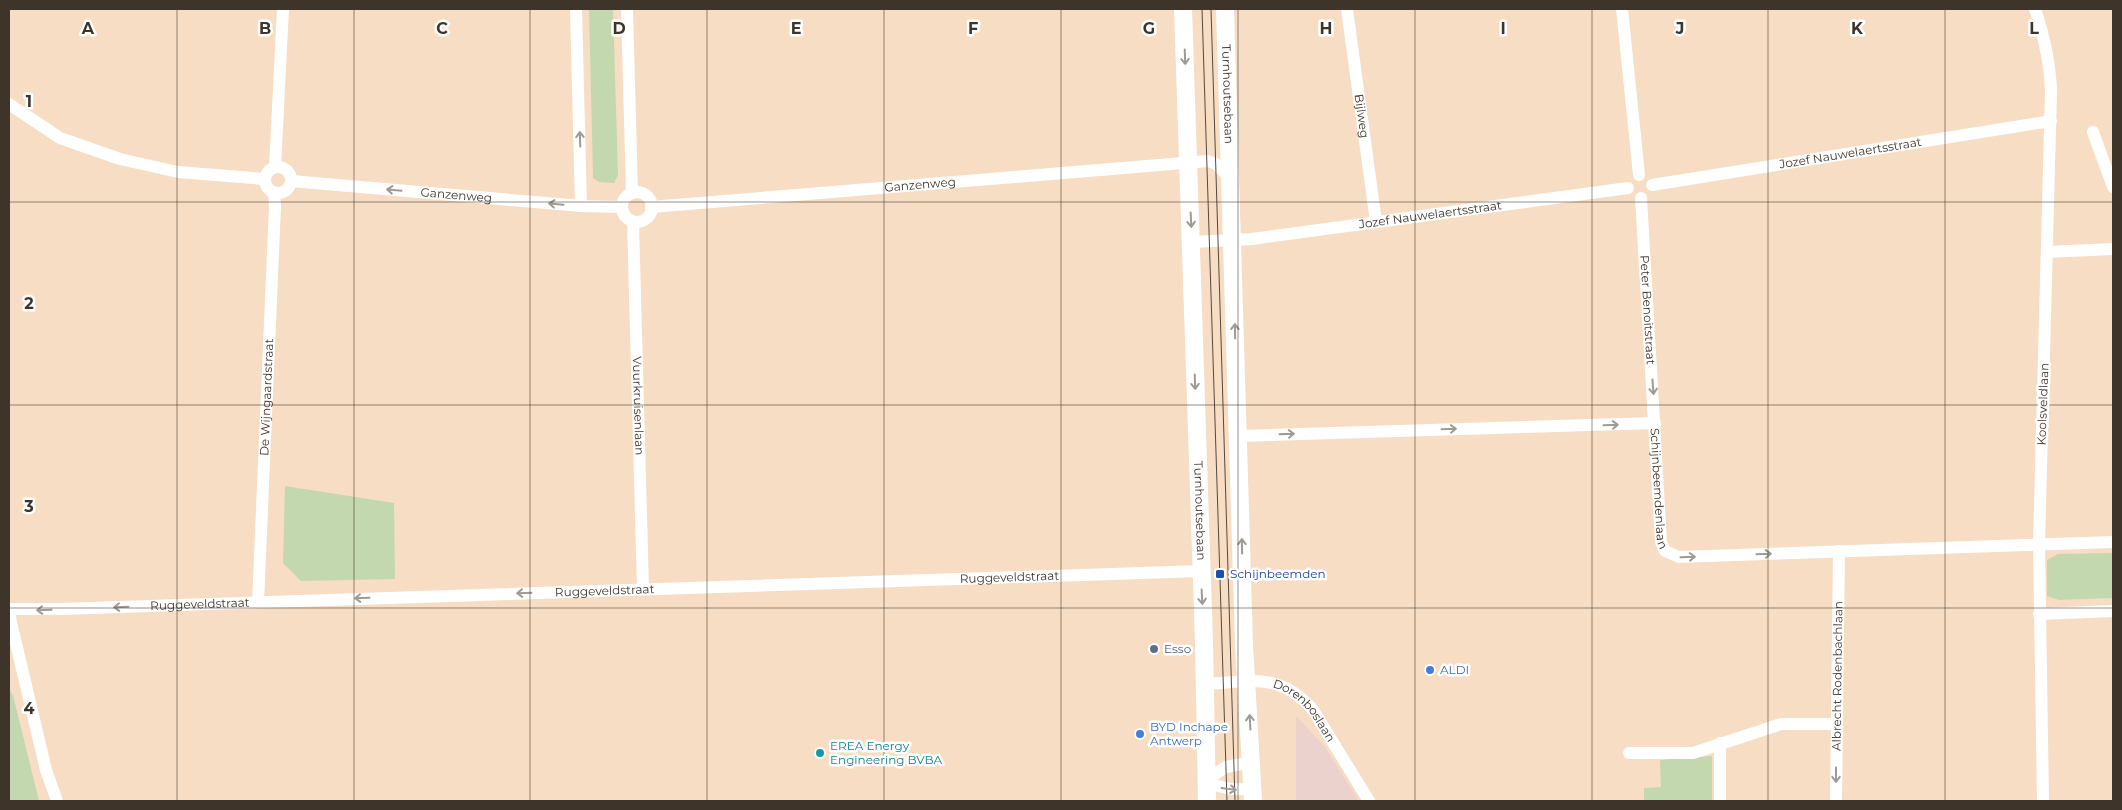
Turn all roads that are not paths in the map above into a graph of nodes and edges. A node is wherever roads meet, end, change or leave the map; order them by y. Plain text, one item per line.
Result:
1 (283, 9) edge
2 (576, 9) edge
3 (627, 9) edge
4 (1183, 9) edge
5 (1225, 9) edge
6 (1347, 9) edge
7 (1625, 9) edge
8 (2035, 9) edge
9 (9, 104) edge
10 (2051, 121) junction
11 (2093, 132) dead end
12 (1188, 163) junction
13 (276, 167) junction
14 (1639, 175) junction
15 (264, 179) junction
16 (1231, 179) junction
17 (291, 181) junction
18 (1652, 186) junction
19 (2113, 187) edge
20 (1628, 188) junction
21 (274, 193) junction
22 (632, 193) junction
23 (1641, 198) junction
24 (581, 206) junction
25 (622, 207) junction
26 (651, 207) junction
27 (633, 222) junction
28 (1376, 222) junction
29 (1233, 241) junction
30 (1192, 242) junction
31 (2113, 249) edge
32 (2048, 252) junction
33 (1656, 423) junction
34 (1238, 436) junction
35 (2113, 542) edge
36 (2039, 544) junction
37 (1839, 551) junction
38 (1201, 571) junction
39 (643, 589) junction
40 (258, 602) junction
41 (9, 609) edge
42 (2113, 611) edge
43 (9, 614) edge
44 (2039, 614) junction
45 (1247, 682) junction
46 (1204, 684) junction
47 (1836, 724) junction
48 (1720, 743) junction
49 (1629, 753) dead end
50 (1252, 762) junction
51 (1206, 780) junction
52 (1253, 795) edge
53 (57, 801) edge
54 (1207, 801) edge
55 (1369, 801) edge
56 (1720, 801) edge
57 (1836, 801) edge
58 (2043, 801) edge

1 - 13 street
24 -> 2 street
3 - 22 street
4 -> 12 main road, Turnhoutsebaan
5 - 16 main road, Turnhoutsebaan
6 - 28 street, Bijlweg
7 - 14 street
8 - 10 street, Koolsveldlaan
9 - 15 street
10 - 18 street, Jozef Nauwelaertsstraat
10 - 32 street, Koolsveldlaan
11 - 19 street
12 - 16 street
12 - 26 street, Ganzenweg
12 -> 30 main road, Turnhoutsebaan
13 - 15 street
13 - 17 street
14 - 18 street
14 - 20 street
15 - 21 street
16 - 29 main road, Turnhoutsebaan
17 - 21 street
24 -> 17 street, Ganzenweg
18 - 23 street
20 - 23 street
20 - 28 street, Jozef Nauwelaertsstraat
21 - 40 street, De Wijngaardstraat
22 - 25 street
22 - 26 street
23 -> 33 street, Peter Benoitstraat
24 - 25 street, Ganzenweg
25 - 27 street
26 - 27 street
27 - 39 street, Vuurkruisenlaan
28 - 29 street, Jozef Nauwelaertsstraat
29 - 30 street
34 -> 29 main road, Turnhoutsebaan
30 -> 38 main road, Turnhoutsebaan
31 - 32 street
32 - 36 street, Koolsveldlaan
34 -> 33 street, Schijnbeemdenlaan
33 -> 37 street, Schijnbeemdenlaan
45 -> 34 main road, Turnhoutsebaan
35 - 36 street, Schijnbeemdenlaan
36 - 37 street, Schijnbeemdenlaan
36 - 44 street, Koolsveldlaan
37 - 47 street, Albrecht Rodenbachlaan
38 - 39 street, Ruggeveldstraat
38 -> 46 main road, Turnhoutsebaan
39 -> 40 street, Ruggeveldstraat
40 -> 41 street, Ruggeveldstraat
42 - 44 street
43 - 53 street
44 - 58 street, Koolsveldlaan
45 - 46 street, Dorenboslaan
50 -> 45 main road, Turnhoutsebaan
45 - 55 street, Dorenboslaan
46 - 51 main road, Turnhoutsebaan
47 - 48 street
47 -> 57 street, Albrecht Rodenbachlaan
48 - 49 street
48 - 56 street
50 - 51 street
50 - 52 main road, Turnhoutsebaan
51 -> 52 street, Turnhoutsebaan
51 - 54 main road, Turnhoutsebaan

